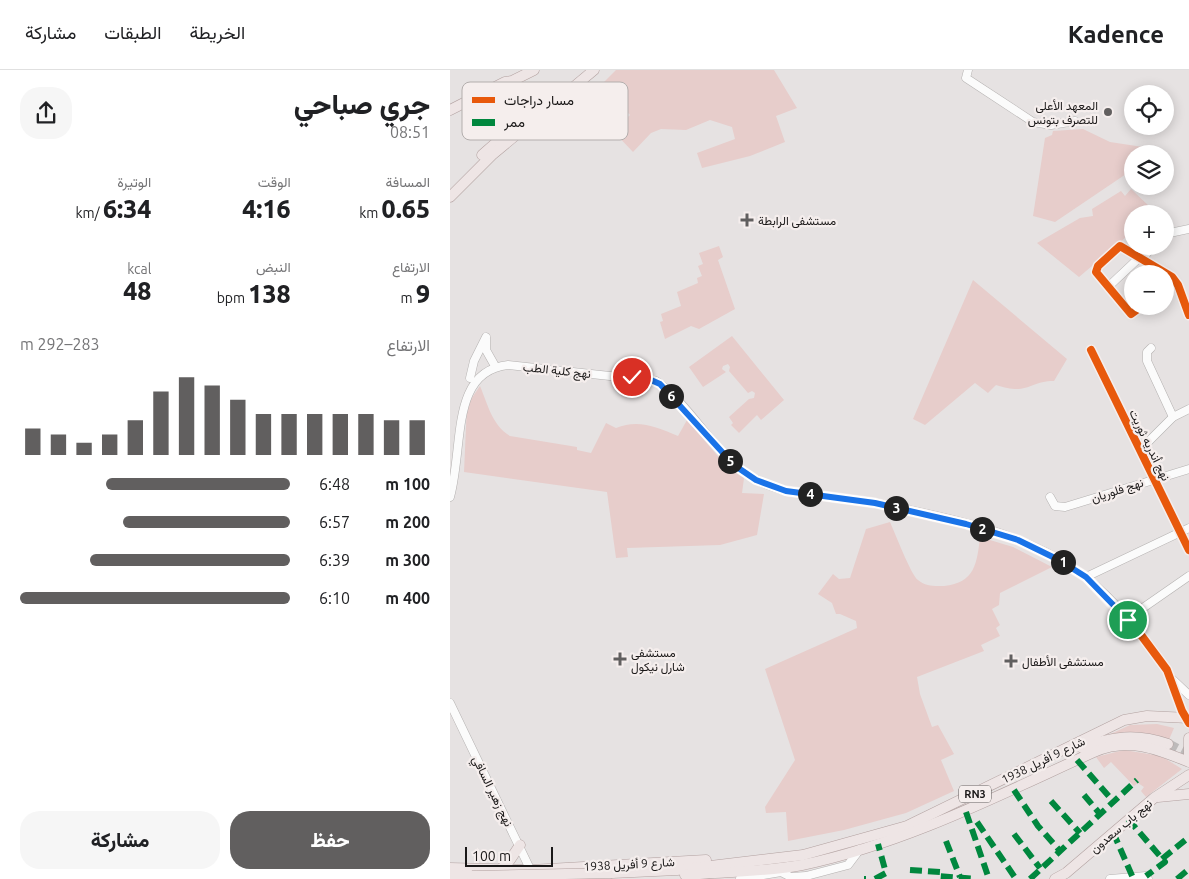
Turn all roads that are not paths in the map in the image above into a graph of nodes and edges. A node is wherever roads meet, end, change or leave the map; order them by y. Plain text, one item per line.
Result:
1 (534, 70) edge
2 (583, 70) edge
3 (594, 70) edge
4 (968, 70) edge
5 (512, 81) joint
6 (505, 82) edge
7 (568, 82) edge
8 (579, 82) edge
9 (462, 104) edge
10 (450, 110) edge
11 (462, 111) edge
12 (450, 117) edge
13 (1075, 121) dead end
14 (498, 140) edge
15 (509, 140) edge
16 (450, 188) edge
17 (450, 197) edge
18 (1189, 229) edge
19 (1174, 232) edge
20 (1142, 257) junction
21 (1153, 265) edge
22 (1174, 280) edge
23 (1108, 287) junction
24 (1124, 305) edge
25 (1189, 314) edge
26 (1151, 348) dead end
27 (1091, 350) dead end
28 (495, 366) junction
29 (470, 378) junction
30 (1189, 409) edge
31 (1173, 417) junction
32 (1140, 450) junction
33 (1189, 468) edge
34 (1154, 479) junction
35 (450, 497) edge
36 (1050, 497) dead end
37 (1189, 528) edge
38 (1180, 532) junction
39 (1189, 550) edge
40 (1189, 576) edge
41 (1086, 577) junction
42 (1140, 610) dead end
43 (1170, 677) junction
44 (1189, 695) edge
45 (450, 703) edge
46 (1187, 716) edge
47 (1189, 738) edge
48 (1167, 746) tunnel mouth
49 (1189, 755) edge
50 (1189, 763) edge
51 (1189, 775) edge
52 (1189, 794) edge
53 (1154, 798) junction
54 (909, 830) junction
55 (520, 845) junction
56 (860, 849) junction
57 (778, 863) junction
58 (450, 868) edge
59 (501, 869) junction
60 (552, 869) junction
61 (533, 874) edge
62 (450, 875) edge
63 (616, 876) edge
64 (1068, 876) edge
65 (544, 879) edge
66 (707, 879) edge
67 (740, 879) edge
68 (1055, 879) edge
69 (1110, 879) edge
70 (1148, 879) edge

1 - 5 main road
2 - 7 main road
3 - 8 main road
4 - 13 street
5 - 6 main road
9 - 10 main road
11 - 12 main road
14 - 16 main road
15 - 17 main road
18 - 19 street
20 - 21 street
20 - 23 street
20 - 23 street
22 - 25 street
23 - 24 street
26 - 31 street
27 - 32 street, نهج أندريه ثوريت
28 - 29 street, نهج كلية الطب
28 - 29 street
28 - 41 street, نهج كلية الطب
29 - 35 street
30 - 31 street
31 - 32 street
32 - 34 street, نهج أندريه ثوريت
33 - 34 street, نهج فلوريان
34 - 36 street, نهج فلوريان
34 - 38 street, نهج أندريه ثوريت
37 - 38 street
38 - 39 street, نهج أندريه ثوريت
38 - 41 street
40 - 42 street
41 - 43 street, نهج كلية الطب
43 - 44 street
43 - 46 street
45 - 55 street, نهج زهير السافي
46 - 54 main road, شارع 9 أفريل 1938 / RN3
47 - 49 main road
48 - 54 main road, شارع 9 أفريل 1938
50 - 54 main road, شارع 9 أفريل 1938 / RN3
51 - 53 main road, نهج باب سعدون
52 - 53 main road
53 - 64 main road, نهج باب سعدون
54 - 56 main road, شارع 9 أفريل 1938 / RN3
54 - 57 main road, شارع 9 أفريل 1938 / RN3
55 - 59 main road
55 - 61 street, نهج زهير السافي
56 - 57 main road, شارع 9 أفريل 1938 / RN3
56 - 67 street
57 - 60 main road, شارع 9 أفريل 1938
57 - 63 main road, شارع 9 أفريل 1938 / RN3
57 - 66 main road, شارع 9 أفريل 1938
58 - 59 main road, شارع 9 أفريل 1938
59 - 61 main road, شارع 9 أفريل 1938
60 - 61 main road, شارع 9 أفريل 1938
60 - 65 main road
62 - 63 main road, شارع 9 أفريل 1938 / RN3, bridge
64 - 68 main road, نهج باب سعدون
69 - 70 street

